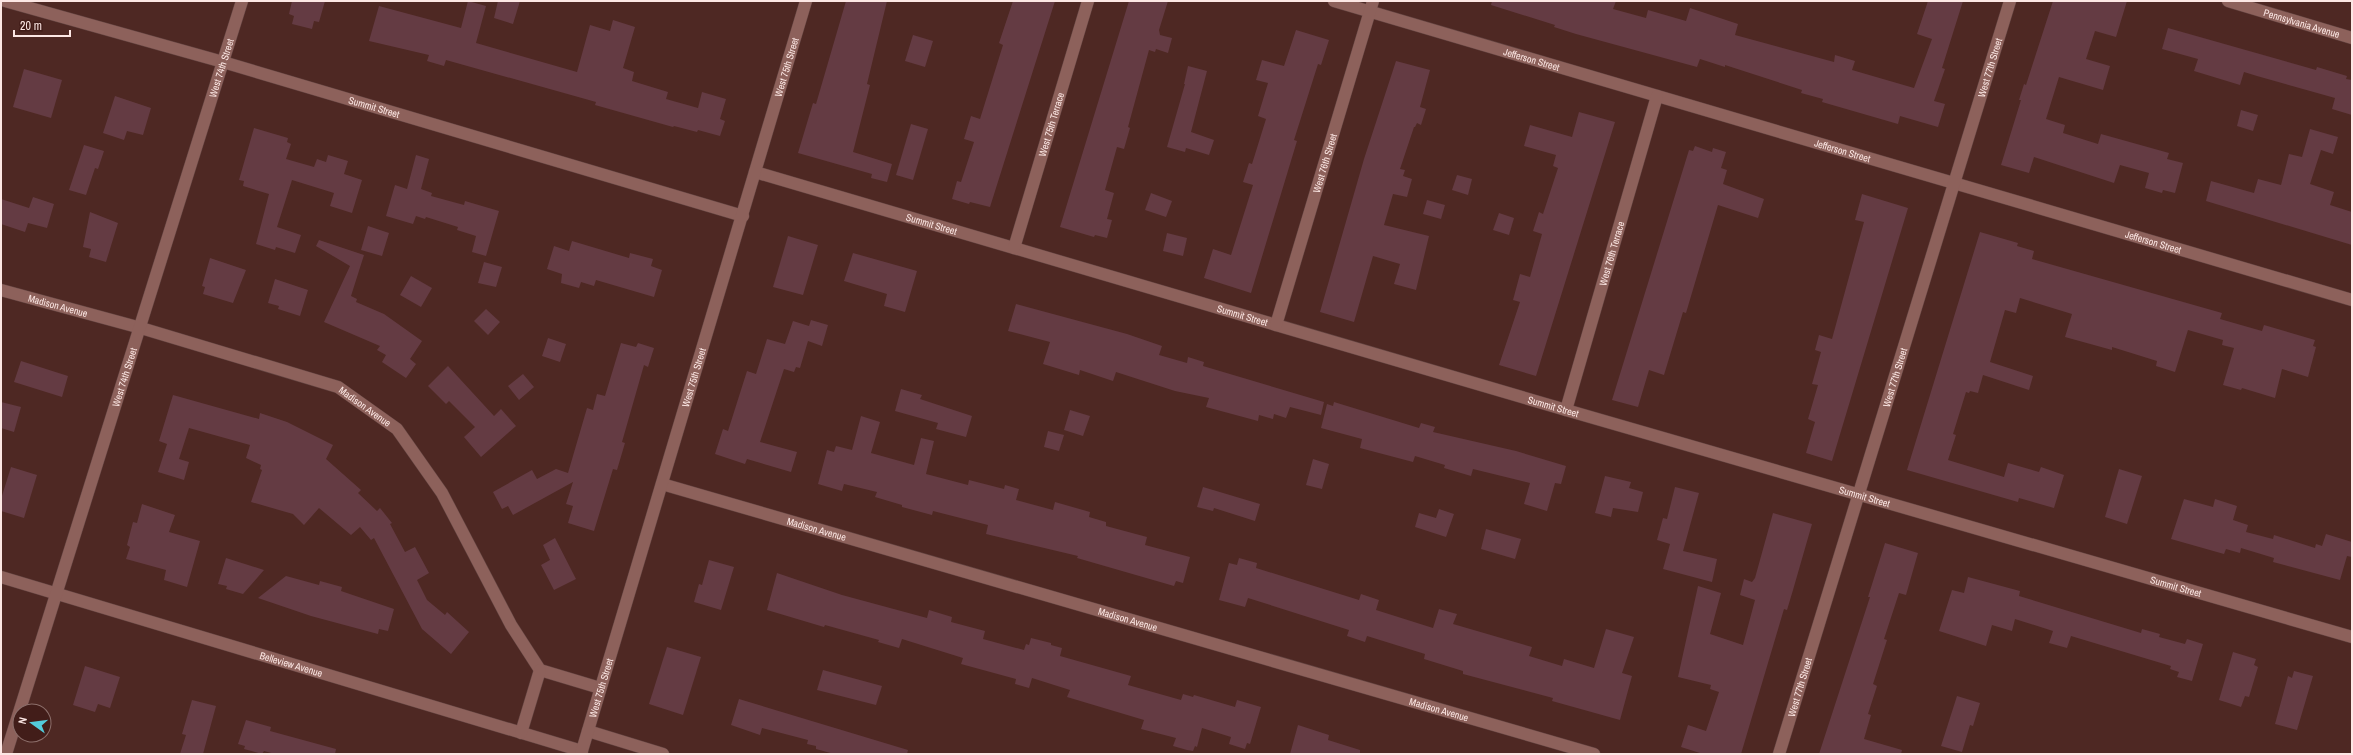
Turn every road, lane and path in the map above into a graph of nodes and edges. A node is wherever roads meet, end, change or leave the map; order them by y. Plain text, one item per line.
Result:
1 (5, 1) edge
2 (242, 1) edge
3 (806, 1) edge
4 (1088, 1) edge
5 (1334, 1) edge
6 (2010, 1) edge
7 (2228, 1) edge
8 (1372, 6) edge
9 (2352, 38) edge
10 (223, 62) junction
11 (1657, 96) junction
12 (755, 172) junction
13 (1954, 184) junction
14 (743, 216) junction
15 (1014, 248) junction
16 (1, 290) edge
17 (2352, 300) edge
18 (1276, 325) junction
19 (140, 328) junction
20 (1566, 410) junction
21 (662, 484) junction
22 (1857, 494) junction
23 (1, 577) edge
24 (56, 594) junction
25 (2352, 637) edge
26 (540, 670) junction
27 (600, 688) junction
28 (588, 731) junction
29 (521, 733) junction
30 (581, 752) edge
31 (6, 754) edge
32 (663, 754) edge
33 (1594, 754) edge
34 (1778, 754) edge

1 - 10 street, Summit Street
2 - 10 street, West 74th Street
3 - 12 street, West 75th Street
4 - 15 street, West 75th Terrace
5 - 8 street, Jefferson Street
6 - 13 street, West 77th Street
7 - 9 street, Pennsylvania Avenue
8 - 11 street, Jefferson Street
8 - 18 street, West 76th Street
10 - 14 street, Summit Street
10 - 19 street, West 74th Street
11 - 13 street, Jefferson Street
11 - 20 street, West 76th Terrace
12 - 14 street, West 75th Street
12 - 15 street, Summit Street
13 - 17 street, Jefferson Street
13 - 22 street, West 77th Street
14 - 21 street, West 75th Street
15 - 18 street, Summit Street
16 - 19 street, Madison Avenue
18 - 20 street, Summit Street
19 - 24 street, West 74th Street
19 - 26 street, Madison Avenue
20 - 22 street, Summit Street
21 - 27 street, West 75th Street
21 - 33 street, Madison Avenue
22 - 25 street, Summit Street
22 - 34 street, West 77th Street
23 - 24 street, Belleview Avenue
24 - 29 street, Belleview Avenue
24 - 31 street, West 74th Street
26 - 27 street
26 - 29 street
27 - 28 street, West 75th Street
28 - 30 street, West 75th Street
28 - 32 street
29 - 30 street, Belleview Avenue

